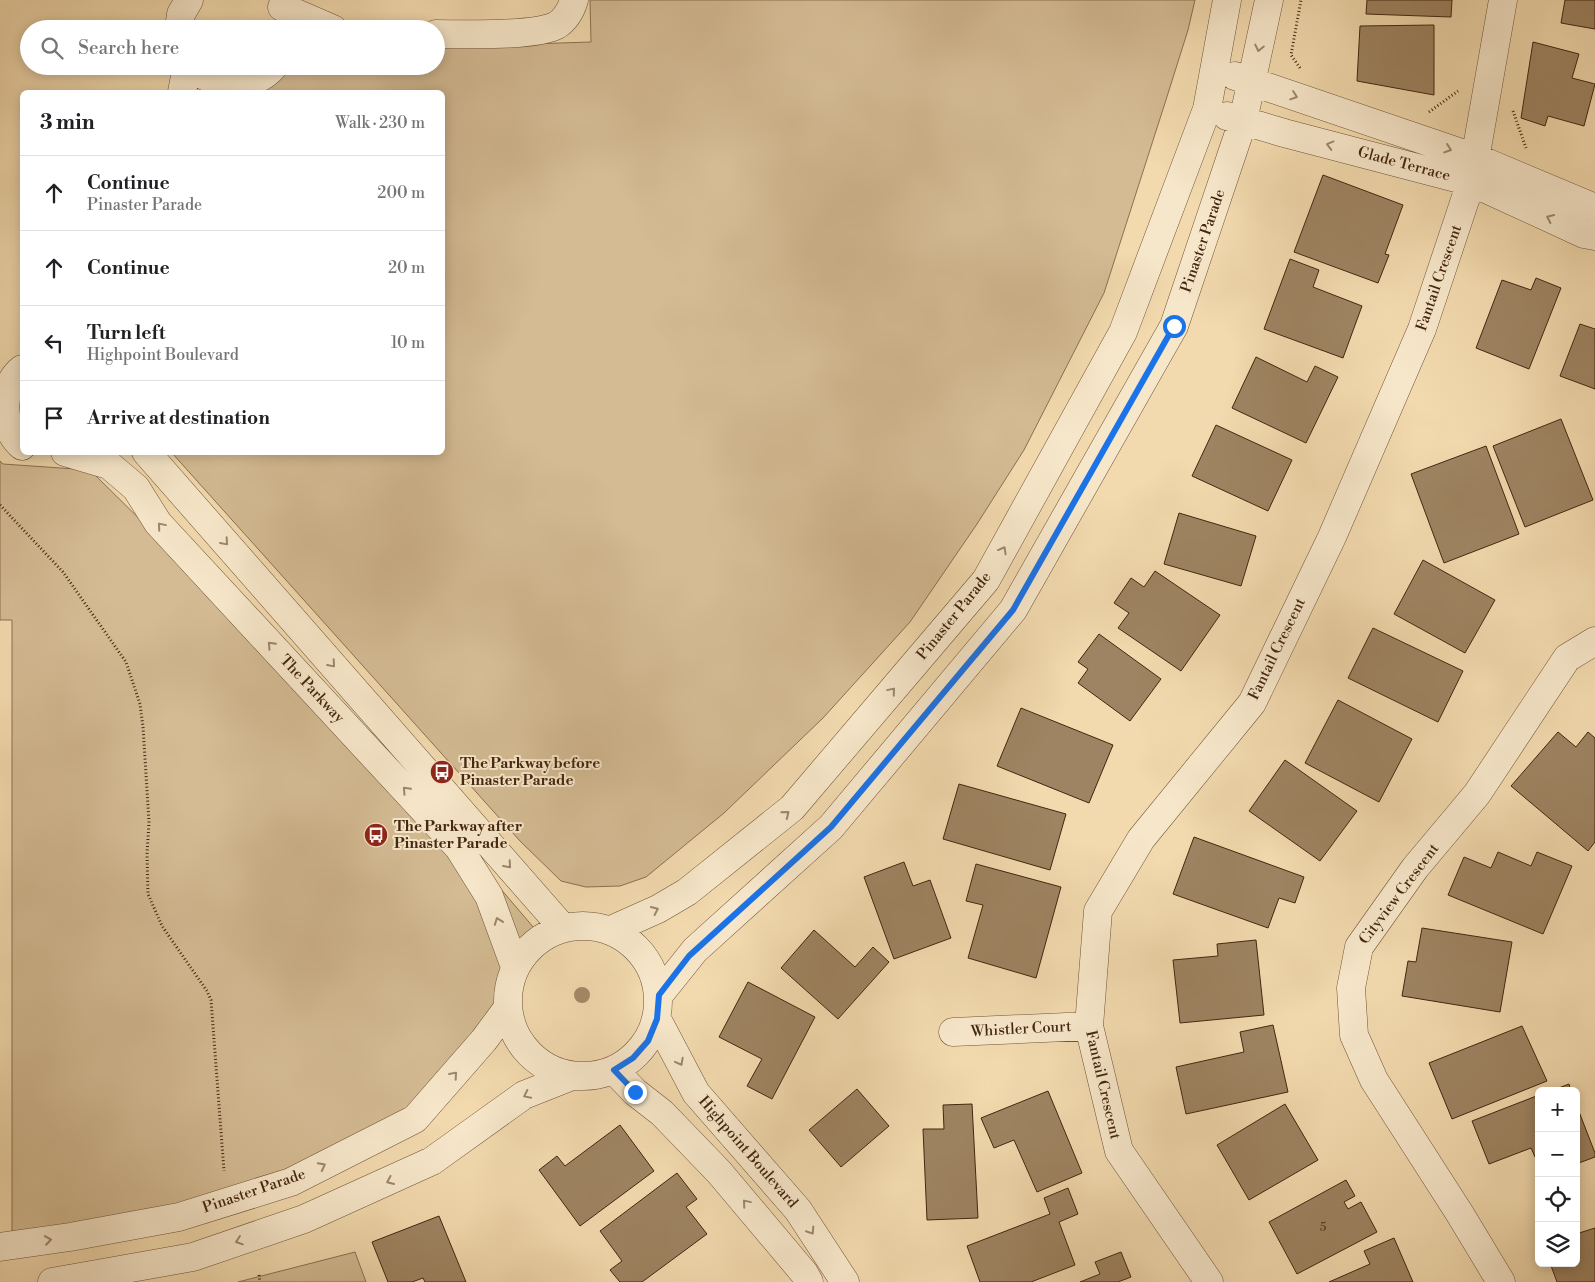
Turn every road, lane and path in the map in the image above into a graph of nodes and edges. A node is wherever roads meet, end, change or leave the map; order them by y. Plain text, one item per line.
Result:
1 (574, 0) edge
2 (1227, 0) edge
3 (1269, 0) edge
4 (1301, 0) edge
5 (1504, 0) edge
6 (282, 12) edge
7 (306, 20) edge
8 (445, 34) edge
9 (1214, 70) junction
10 (1302, 71) dead end
11 (185, 75) edge
12 (203, 75) edge
13 (263, 75) edge
14 (1252, 81) junction
15 (222, 88) edge
16 (182, 90) edge
17 (1487, 95) junction
18 (1207, 109) junction
19 (1426, 113) dead end
20 (1243, 121) junction
21 (1528, 153) dead end
22 (1473, 170) junction
23 (1595, 208) edge
24 (1595, 236) edge
25 (14, 371) edge
26 (0, 409) edge
27 (20, 444) edge
28 (76, 455) edge
29 (149, 455) edge
30 (0, 505) edge
31 (1595, 641) edge
32 (563, 928) junction
33 (611, 930) junction
34 (515, 967) junction
35 (658, 1007) junction
36 (507, 1009) junction
37 (1089, 1026) junction
38 (953, 1032) dead end
39 (614, 1070) junction
40 (572, 1076) junction
41 (224, 1171) dead end
42 (0, 1247) edge
43 (259, 1275) dead end
44 (52, 1282) edge
45 (260, 1282) edge
46 (809, 1282) edge
47 (845, 1282) edge
48 (1209, 1282) edge
49 (1501, 1282) edge

1 - 8 street
2 - 9 street, Pinaster Parade
3 -> 14 street, Pinaster Parade
4 - 10 path
5 - 17 street, Fantail Crescent
6 - 7 street
9 - 14 street, Glade Terrace
9 - 18 street, Pinaster Parade
11 - 16 street
12 - 15 street
13 - 15 street
14 - 20 street, Pinaster Parade
14 -> 22 street, Glade Terrace
17 - 19 path
17 - 21 path
17 - 22 street, Fantail Crescent
18 - 20 street, Glade Terrace
33 -> 18 street, Pinaster Parade
22 -> 20 street, Glade Terrace
20 - 35 street, Pinaster Parade
22 - 23 street, Glade Terrace
24 -> 22 street, Glade Terrace
22 - 37 street, Fantail Crescent
25 - 26 street
26 - 27 street
34 -> 28 street, The Parkway
29 -> 32 street, The Parkway
30 - 41 path
31 - 49 street, Cityview Crescent
32 - 33 street
32 - 34 street
33 - 35 street
34 - 36 street
35 - 39 street
35 -> 47 street, Highpoint Boulevard
36 - 40 street
42 -> 36 street, Pinaster Parade
37 - 38 street, Whistler Court
37 - 48 street, Fantail Crescent
39 - 40 street
46 -> 39 street
40 -> 44 street
43 - 45 path

